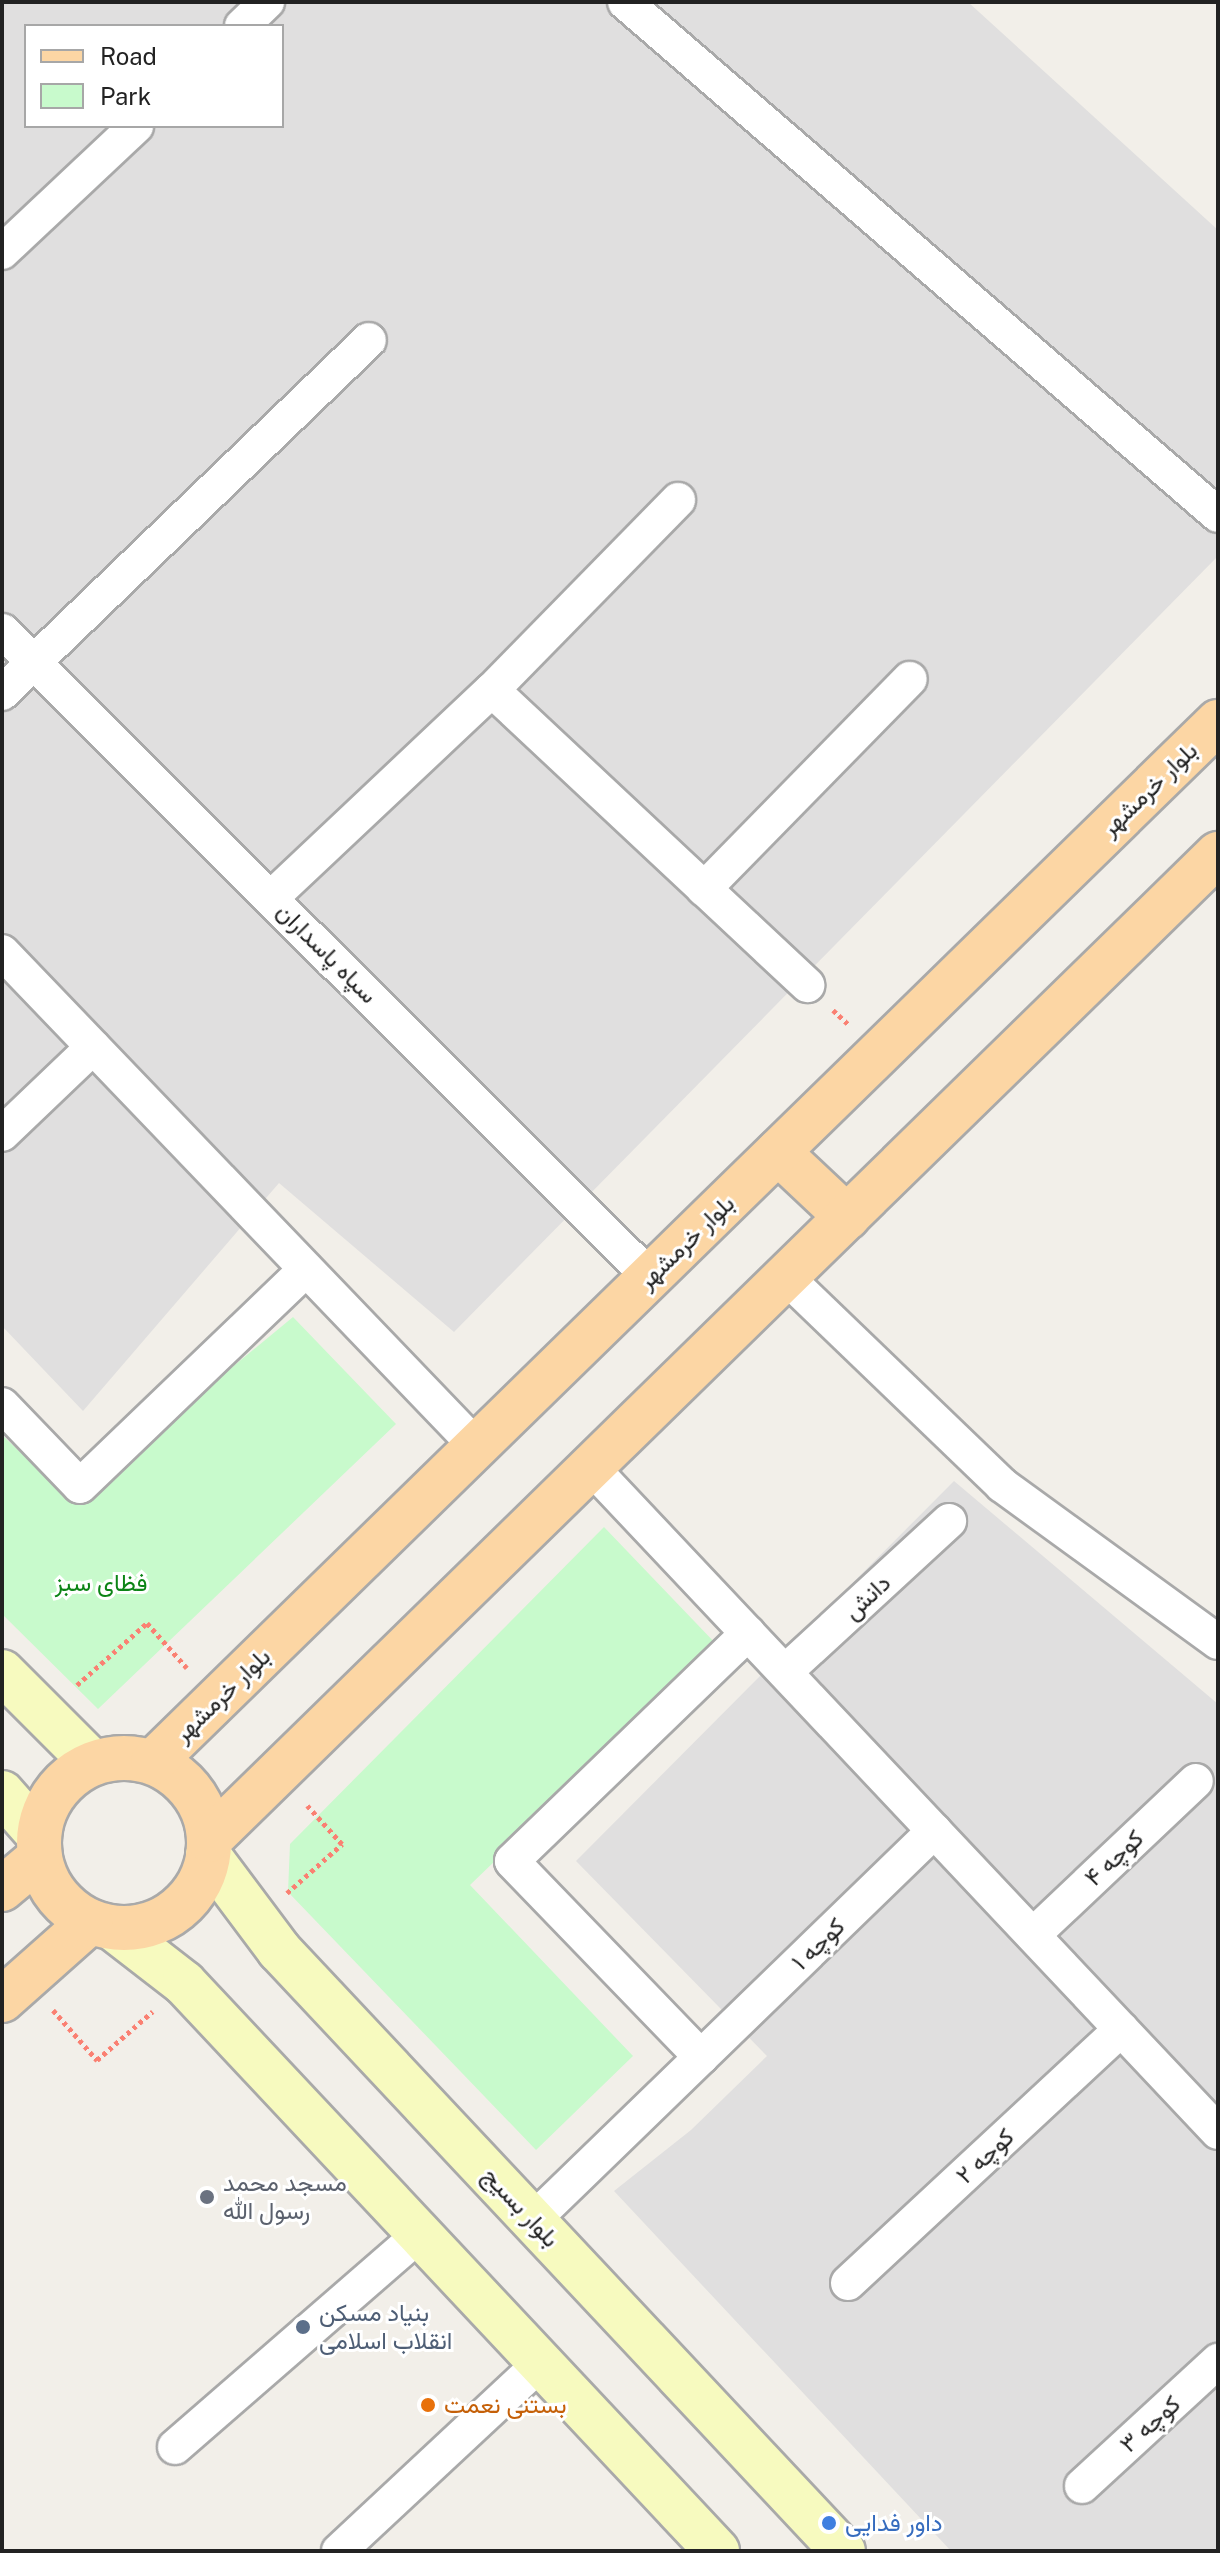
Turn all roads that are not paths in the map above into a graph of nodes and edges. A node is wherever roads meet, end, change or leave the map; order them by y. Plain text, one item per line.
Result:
1 (267, 2) edge
2 (625, 2) edge
3 (244, 24) edge
4 (134, 128) edge
5 (2, 252) edge
6 (369, 340) dead end
7 (678, 500) dead end
8 (1218, 515) edge
9 (2, 631) edge
10 (34, 663) junction
11 (910, 679) dead end
12 (492, 690) junction
13 (2, 693) edge
14 (1218, 722) edge
15 (1218, 854) edge
16 (704, 889) junction
17 (272, 897) junction
18 (2, 952) edge
19 (807, 985) road end
20 (93, 1047) junction
21 (2, 1134) edge
22 (778, 1152) junction
23 (847, 1217) junction
24 (306, 1269) junction
25 (650, 1277) junction
26 (786, 1277) junction
27 (2, 1405) edge
28 (476, 1446) junction
29 (591, 1467) junction
30 (949, 1521) dead end
31 (748, 1633) junction
32 (1218, 1642) edge
33 (2, 1672) edge
34 (785, 1672) junction
35 (153, 1762) junction
36 (93, 1763) junction
37 (1196, 1781) dead end
38 (2, 1793) edge
39 (934, 1831) junction
40 (39, 1846) junction
41 (209, 1847) junction
42 (2, 1889) edge
43 (102, 1925) junction
44 (1033, 1935) junction
45 (2, 2000) edge
46 (1121, 2029) junction
47 (701, 2057) junction
48 (1218, 2132) edge
49 (533, 2220) junction
50 (421, 2233) junction
51 (848, 2283) dead end
52 (1218, 2361) edge
53 (542, 2362) junction
54 (175, 2447) dead end
55 (1082, 2486) dead end
56 (339, 2551) edge
57 (717, 2551) edge
58 (843, 2551) edge

1 - 3 street
2 - 8 street
4 - 5 street
6 - 10 street
7 - 12 street
9 - 10 street, سپاه پاسداران
10 - 13 street
10 - 17 street, سپاه پاسداران
11 - 16 street
12 - 16 street
12 - 17 street
14 - 22 main road, بلوار خرمشهر
15 - 23 main road
16 - 19 street
17 - 25 street, سپاه پاسداران
18 - 20 street
20 - 21 street
20 - 24 street
22 - 23 main road
22 - 25 main road, بلوار خرمشهر
23 - 26 main road
24 - 27 street
24 - 28 street
25 - 28 main road, بلوار خرمشهر
26 - 29 main road
26 - 32 street
28 - 35 main road, بلوار خرمشهر
29 - 31 street
29 - 41 main road
30 - 34 street, دانش
31 - 34 street
31 - 47 street
33 - 36 main road
34 - 39 street
35 - 36 main road
35 - 41 main road
36 - 40 main road
37 - 44 street, کوچه ۴
38 - 40 main road
39 - 44 street
39 - 47 street, کوچه ۱
40 - 42 main road
40 - 43 main road
41 - 43 main road
41 - 49 main road, بلوار بسیج
43 - 45 main road
43 - 50 main road
44 - 46 street
46 - 48 street
46 - 51 street, کوچه ۲
47 - 49 street, کوچه ۱
49 - 58 main road, بلوار بسیج
50 - 53 main road
50 - 54 street
52 - 55 street, کوچه ۳
53 - 56 street
53 - 57 main road

